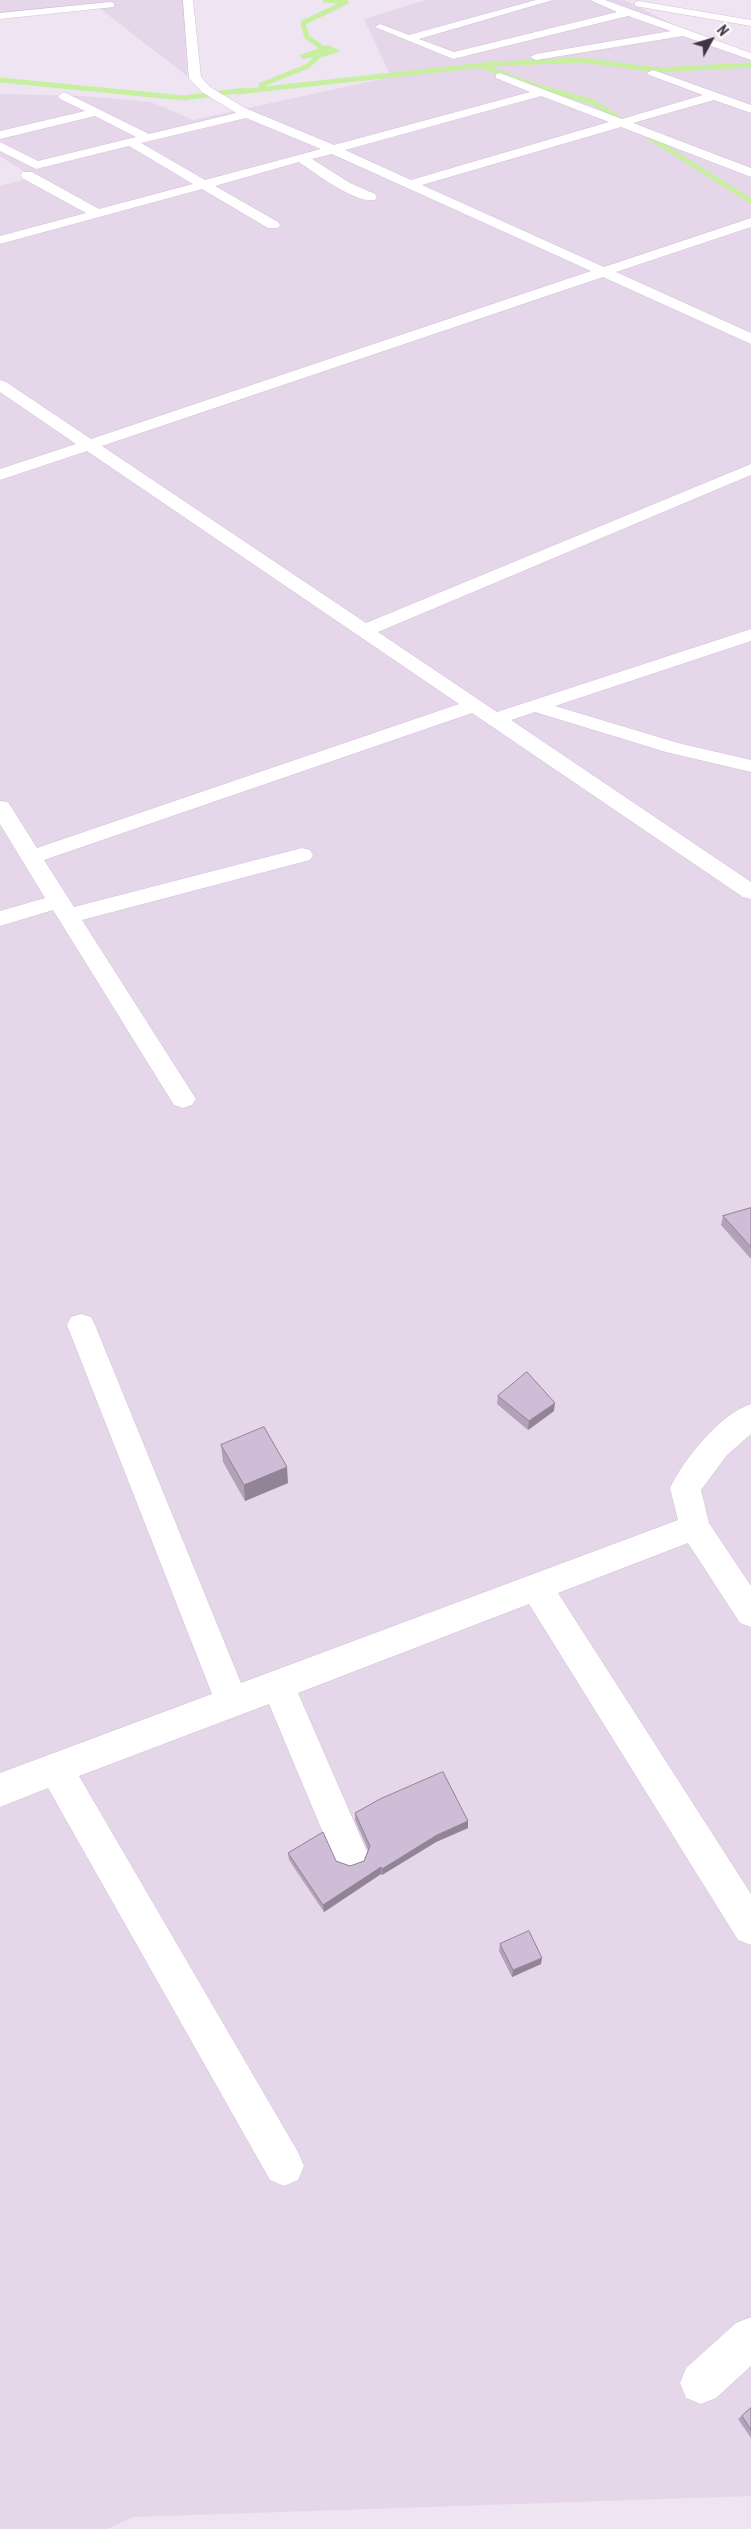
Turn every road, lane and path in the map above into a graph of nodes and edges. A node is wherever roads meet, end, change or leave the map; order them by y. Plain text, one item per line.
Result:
1 (101, 0) edge
2 (188, 0) edge
3 (548, 0) edge
4 (594, 0) edge
5 (617, 0) edge
6 (630, 12) junction
7 (0, 16) edge
8 (398, 22) dead end
9 (751, 22) edge
10 (682, 33) junction
11 (410, 38) junction
12 (536, 57) dead end
13 (751, 57) edge
14 (653, 73) dead end
15 (500, 76) dead end
16 (542, 92) junction
17 (64, 96) dead end
18 (714, 96) junction
19 (751, 110) edge
20 (96, 112) junction
21 (247, 114) junction
22 (621, 123) junction
23 (0, 135) edge
24 (148, 138) junction
25 (130, 142) junction
26 (0, 146) edge
27 (333, 149) junction
28 (301, 158) junction
29 (751, 173) edge
30 (27, 175) dead end
31 (410, 184) junction
32 (204, 185) junction
33 (370, 198) dead end
34 (98, 214) junction
35 (751, 222) edge
36 (273, 225) dead end
37 (2, 240) dead end
38 (604, 272) junction
39 (751, 339) edge
40 (0, 385) edge
41 (89, 445) junction
42 (751, 469) edge
43 (0, 475) edge
44 (364, 631) junction
45 (751, 635) edge
46 (475, 705) junction
47 (535, 706) junction
48 (496, 719) junction
49 (751, 766) edge
50 (0, 807) edge
51 (302, 855) dead end
52 (32, 857) junction
53 (751, 892) edge
54 (64, 909) junction
55 (0, 919) edge
56 (183, 1099) dead end
57 (81, 1325) dead end
58 (751, 1416) edge
59 (695, 1527) junction
60 (536, 1588) junction
61 (751, 1613) edge
62 (278, 1685) junction
63 (232, 1703) junction
64 (56, 1769) junction
65 (0, 1790) edge
66 (350, 1854) dead end
67 (751, 1927) edge
68 (284, 2166) dead end
69 (751, 2338) edge
70 (701, 2383) dead end

1 - 7 street
2 - 21 street
3 - 11 street
4 - 6 street
5 - 9 street
6 - 10 street
6 - 11 street
8 - 11 street
10 - 12 street
10 - 13 street
14 - 18 street
15 - 16 street
16 - 22 street
16 - 27 street
17 - 20 street
18 - 19 street
18 - 22 street
20 - 23 street
20 - 24 street
21 - 24 street
21 - 27 street
22 - 29 street
22 - 31 street
24 - 25 street
25 - 26 street
25 - 32 street
27 - 28 street
27 - 31 street
28 - 32 street
28 - 33 street
30 - 34 street
31 - 38 street
32 - 34 street
32 - 36 street
34 - 37 street
35 - 38 street
38 - 39 street
38 - 41 street
40 - 41 street
41 - 43 street
41 - 44 street
42 - 44 street
44 - 46 street
45 - 47 street
46 - 48 street
46 - 52 street
47 - 48 street
47 - 49 street
48 - 53 street
50 - 52 street
51 - 54 street
52 - 54 street
54 - 55 street
54 - 56 street
57 - 63 street
58 - 59 street
59 - 60 street
59 - 61 street
60 - 62 street
60 - 67 street
62 - 63 street
62 - 66 street
63 - 64 street
64 - 65 street
64 - 68 street
69 - 70 street

